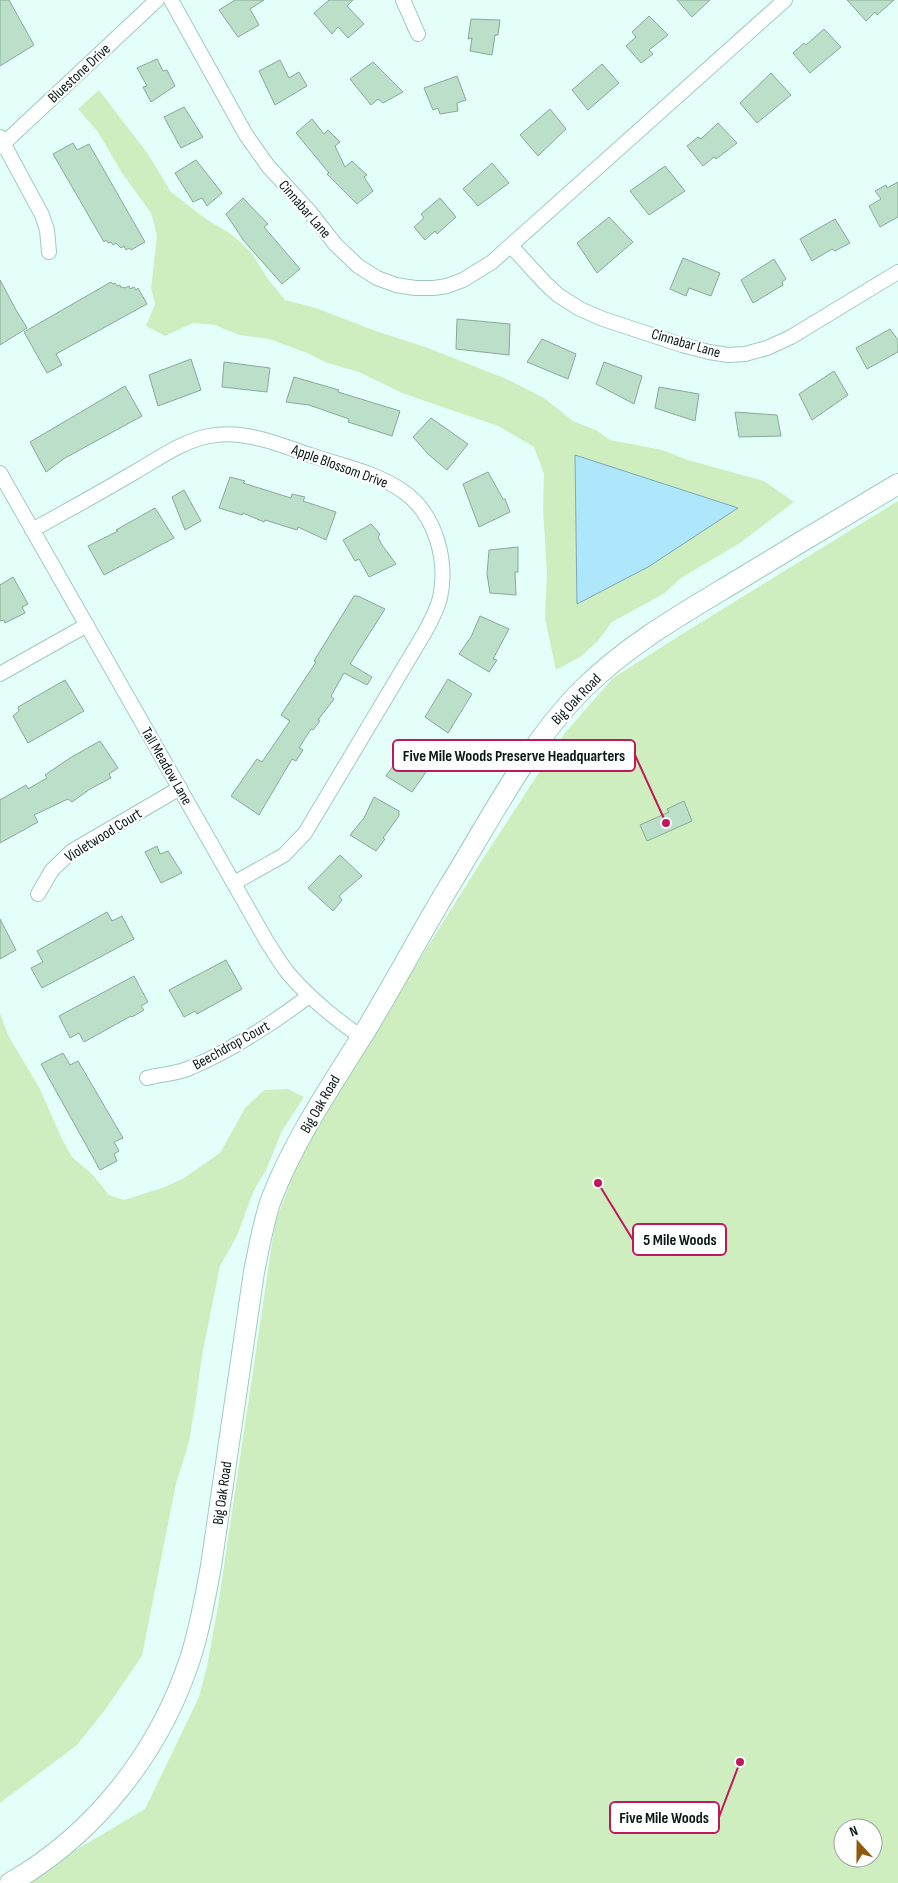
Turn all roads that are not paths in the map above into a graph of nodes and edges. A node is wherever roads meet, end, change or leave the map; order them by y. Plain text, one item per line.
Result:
1 (157, 0) edge
2 (171, 0) edge
3 (403, 0) edge
4 (785, 0) edge
5 (418, 34) dead end
6 (1, 142) edge
7 (511, 246) junction
8 (49, 252) dead end
9 (898, 272) edge
10 (0, 473) edge
11 (898, 484) edge
12 (32, 530) junction
13 (87, 624) junction
14 (0, 674) edge
15 (180, 788) junction
16 (234, 883) junction
17 (38, 894) dead end
18 (309, 996) junction
19 (361, 1037) junction
20 (147, 1078) dead end
21 (10, 1883) edge

1 - 6 street, Bluestone Drive
2 - 7 street, Cinnabar Lane
3 - 5 street
4 - 7 street, Cinnabar Lane
6 - 8 street
7 - 9 street, Cinnabar Lane
10 - 12 street, Tall Meadow Lane
11 - 19 street, Big Oak Road
12 - 13 street, Tall Meadow Lane
12 - 16 street, Apple Blossom Drive
13 - 14 street
13 - 15 street, Tall Meadow Lane
15 - 16 street, Tall Meadow Lane
15 - 17 street, Violetwood Court
16 - 18 street, Tall Meadow Lane
18 - 19 street, Tall Meadow Lane
18 - 20 street, Beechdrop Court
19 - 21 street, Big Oak Road

